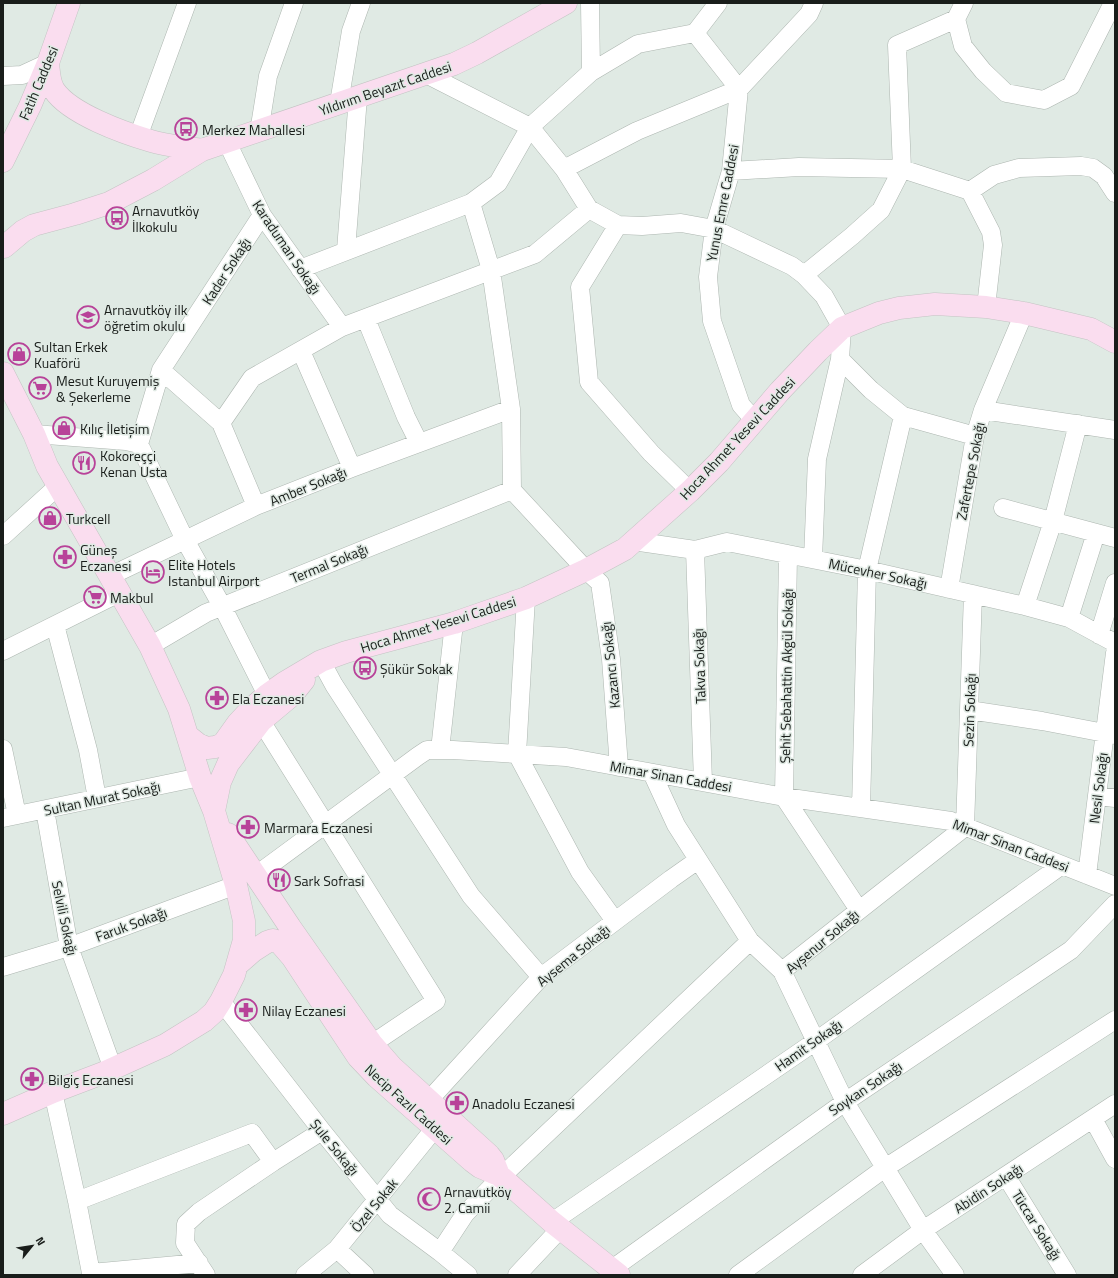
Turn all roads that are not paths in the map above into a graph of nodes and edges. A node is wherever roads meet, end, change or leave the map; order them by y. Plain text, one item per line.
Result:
1 (69, 3) edge
2 (186, 3) edge
3 (294, 3) edge
4 (361, 3) edge
5 (590, 3) edge
6 (718, 3) edge
7 (814, 3) edge
8 (964, 3) edge
9 (1113, 3) edge
10 (561, 4) edge
11 (956, 19) junction
12 (695, 33) junction
13 (48, 63) junction
14 (592, 72) junction
15 (426, 74) junction
16 (3, 76) edge
17 (739, 89) junction
18 (349, 100) junction
19 (530, 127) junction
20 (259, 132) junction
21 (145, 139) junction
22 (226, 142) junction
23 (202, 150) junction
24 (3, 161) edge
25 (564, 169) junction
26 (902, 169) junction
27 (731, 171) junction
28 (153, 180) junction
29 (970, 190) junction
30 (1115, 196) edge
31 (471, 202) junction
32 (589, 209) junction
33 (262, 215) junction
34 (618, 225) junction
35 (714, 229) junction
36 (346, 250) junction
37 (3, 251) edge
38 (300, 269) junction
39 (491, 270) junction
40 (804, 275) junction
41 (986, 307) junction
42 (1024, 313) junction
43 (366, 319) junction
44 (342, 328) junction
45 (842, 328) junction
46 (1115, 328) edge
47 (1091, 329) junction
48 (1115, 342) edge
49 (301, 351) junction
50 (840, 358) junction
51 (162, 370) junction
52 (3, 373) edge
53 (511, 409) junction
54 (983, 410) junction
55 (903, 416) junction
56 (755, 421) junction
57 (221, 423) junction
58 (1078, 424) junction
59 (1115, 430) edge
60 (34, 434) junction
61 (975, 436) junction
62 (419, 443) junction
63 (139, 444) junction
64 (352, 468) junction
65 (58, 486) junction
66 (512, 490) junction
67 (690, 491) junction
68 (256, 506) junction
69 (1003, 508) dead end
70 (1053, 521) junction
71 (1096, 533) junction
72 (3, 536) edge
73 (1115, 538) edge
74 (185, 540) junction
75 (633, 542) junction
76 (696, 550) junction
77 (788, 554) junction
78 (812, 559) junction
79 (586, 570) junction
80 (866, 570) junction
81 (1115, 583) edge
82 (115, 585) junction
83 (949, 589) junction
84 (973, 594) junction
85 (526, 598) junction
86 (222, 606) junction
87 (1025, 606) junction
88 (1069, 618) junction
89 (454, 623) junction
90 (55, 625) junction
91 (1107, 639) edge
92 (150, 646) junction
93 (3, 651) edge
94 (1115, 653) edge
95 (321, 661) junction
96 (267, 695) junction
97 (969, 710) junction
98 (261, 721) junction
99 (1110, 734) edge
100 (188, 736) junction
101 (223, 744) junction
102 (3, 749) edge
103 (440, 750) junction
104 (517, 754) junction
105 (619, 767) junction
106 (652, 773) junction
107 (392, 774) junction
108 (200, 777) junction
109 (703, 782) junction
110 (1097, 796) junction
111 (784, 797) junction
112 (97, 798) junction
113 (1115, 798) edge
114 (861, 808) junction
115 (45, 810) junction
116 (214, 811) junction
117 (10, 817) edge
118 (326, 824) junction
119 (965, 826) junction
120 (698, 860) junction
121 (1062, 865) junction
122 (1086, 875) junction
123 (245, 880) junction
124 (1115, 886) edge
125 (1115, 904) edge
126 (859, 910) junction
127 (615, 921) junction
128 (750, 941) junction
129 (69, 947) junction
130 (237, 965) junction
131 (3, 967) edge
132 (782, 971) junction
133 (541, 977) junction
134 (221, 1002) junction
135 (1115, 1020) edge
136 (816, 1041) junction
137 (372, 1044) junction
138 (113, 1069) junction
139 (53, 1092) junction
140 (429, 1100) junction
141 (845, 1102) junction
142 (1115, 1104) edge
143 (3, 1114) edge
144 (1092, 1119) junction
145 (435, 1128) junction
146 (322, 1131) junction
147 (1115, 1159) edge
148 (273, 1162) junction
149 (885, 1168) junction
150 (500, 1176) junction
151 (1006, 1176) junction
152 (378, 1200) junction
153 (77, 1201) junction
154 (556, 1225) junction
155 (923, 1230) junction
156 (337, 1249) junction
157 (440, 1252) junction
158 (202, 1269) edge
159 (616, 1272) edge
160 (305, 1275) edge
161 (365, 1275) edge
162 (468, 1275) edge
163 (517, 1275) edge
164 (738, 1275) edge
165 (862, 1275) edge
166 (955, 1275) edge
167 (1067, 1275) edge

1 - 13 main road, Fatih Caddesi
2 - 21 street
3 - 20 street
4 - 18 street
5 - 14 street
6 - 12 street
7 - 17 street
8 - 11 street
9 - 11 street
10 - 15 main road, Yıldırım Beyazıt Caddesi
11 - 26 street
12 - 14 street
12 - 17 street
13 - 16 street
13 - 21 main road
13 - 24 main road, Fatih Caddesi
14 - 19 street
15 - 18 main road, Yıldırım Beyazıt Caddesi
15 - 19 street
17 - 25 street
17 - 27 street, Yunus Emre Caddesi
18 - 20 main road, Yıldırım Beyazıt Caddesi
18 - 36 street
19 - 25 street
19 - 31 street
20 - 22 main road, Yıldırım Beyazıt Caddesi
21 - 23 main road
21 - 28 main road
22 - 23 main road, Yıldırım Beyazıt Caddesi
22 - 33 street, Karaduman Sokağı
23 - 28 main road, Yıldırım Beyazıt Caddesi
25 - 32 street
26 - 27 street
26 - 29 street
26 - 40 street
27 - 35 street, Yunus Emre Caddesi
28 - 37 main road, Yıldırım Beyazıt Caddesi
29 - 30 street
29 - 41 street
31 - 36 street
31 - 39 street
32 - 34 street
32 - 39 street
33 - 38 street, Karaduman Sokağı
33 - 51 street, Kader Sokağı
34 - 35 street
34 - 67 street
35 - 40 street
35 - 56 street, Yunus Emre Caddesi
36 - 38 street
38 - 44 street, Karaduman Sokağı
39 - 43 street
39 - 53 street
40 - 45 street
41 - 42 main road, Hoca Ahmet Yesevi Caddesi
41 - 45 main road, Hoca Ahmet Yesevi Caddesi
42 - 47 main road, Hoca Ahmet Yesevi Caddesi
42 - 54 street, Zafertepe Sokağı
43 - 44 street
43 - 62 street
44 - 49 street
45 - 50 street
45 - 56 main road, Hoca Ahmet Yesevi Caddesi
46 - 47 main road
47 - 48 main road, Hoca Ahmet Yesevi Caddesi
49 - 57 street
49 - 64 street
50 - 55 street
50 - 78 street
51 - 57 street
51 - 63 street, Kader Sokağı
52 - 60 main road
53 - 62 street, Amber Sokağı
53 - 66 street
54 - 58 street
54 - 61 street, Zafertepe Sokağı
55 - 61 street
55 - 80 street
56 - 67 main road, Hoca Ahmet Yesevi Caddesi
57 - 68 street
58 - 59 street
58 - 70 street
60 - 63 street
60 - 65 main road
61 - 83 street, Zafertepe Sokağı
62 - 64 street, Amber Sokağı
63 - 74 street
64 - 68 street, Amber Sokağı
65 - 72 street
65 - 82 main road
66 - 79 street, Kazancı Sokağı
66 - 86 street, Termal Sokağı
67 - 75 main road, Hoca Ahmet Yesevi Caddesi
68 - 74 street, Amber Sokağı
69 - 70 street
70 - 71 street
70 - 87 street
71 - 73 street
71 - 88 street
74 - 82 street, Amber Sokağı
74 - 86 street
75 - 76 street, Mücevher Sokağı
75 - 79 main road, Hoca Ahmet Yesevi Caddesi
76 - 77 street, Mücevher Sokağı
76 - 109 street, Takva Sokağı
77 - 78 street, Mücevher Sokağı
77 - 111 street, Şehit Sebahattin Akgül Sokağı
78 - 80 street, Mücevher Sokağı
79 - 85 main road, Hoca Ahmet Yesevi Caddesi
79 - 105 street, Kazancı Sokağı
80 - 83 street, Mücevher Sokağı
80 - 114 street
81 - 91 street
82 - 90 street, Amber Sokağı
82 - 92 main road
83 - 84 street, Mücevher Sokağı
84 - 87 street, Mücevher Sokağı
84 - 97 street, Sezin Sokağı
85 - 89 main road, Hoca Ahmet Yesevi Caddesi
85 - 104 street
86 - 92 street, Termal Sokağı
86 - 96 street
87 - 88 street, Mücevher Sokağı
88 - 91 street, Mücevher Sokağı
89 - 95 main road, Hoca Ahmet Yesevi Caddesi
89 - 103 street
90 - 93 street, Amber Sokağı
90 - 112 street
92 - 100 main road
94 - 99 street, Nesil Sokağı
95 - 96 main road, Hoca Ahmet Yesevi Caddesi
95 - 98 main road, Hoca Ahmet Yesevi Caddesi
95 - 107 street
96 - 101 main road, Hoca Ahmet Yesevi Caddesi
97 - 99 street
97 - 119 street, Sezin Sokağı
98 - 116 main road, Hoca Ahmet Yesevi Caddesi
98 - 118 street
99 - 110 street, Nesil Sokağı
100 - 101 main road
100 - 108 main road
101 - 108 main road, Hoca Ahmet Yesevi Caddesi
102 - 117 street
103 - 104 street, Mimar Sinan Caddesi
103 - 107 street, Mimar Sinan Caddesi
104 - 105 street, Mimar Sinan Caddesi
104 - 127 street
105 - 106 street, Mimar Sinan Caddesi
106 - 109 street, Mimar Sinan Caddesi
106 - 120 street
107 - 118 street, Mimar Sinan Caddesi
107 - 133 street
108 - 112 street, Sultan Murat Sokağı
108 - 116 main road, Necip Fazıl Caddesi
109 - 111 street, Mimar Sinan Caddesi
110 - 113 street
110 - 122 street, Nesil Sokağı
111 - 114 street, Mimar Sinan Caddesi
111 - 126 street
112 - 115 street, Sultan Murat Sokağı
114 - 119 street, Mimar Sinan Caddesi
115 - 117 street, Sultan Murat Sokağı
115 - 129 street, Selvili Sokağı
116 - 123 main road, Necip Fazıl Caddesi
118 - 123 street, Mimar Sinan Caddesi
118 - 137 street
119 - 121 street, Mimar Sinan Caddesi
119 - 126 street, Ayşenur Sokağı
120 - 127 street, Aysema Sokağı
120 - 128 street
121 - 122 street, Mimar Sinan Caddesi
121 - 136 street, Hamit Sokağı
122 - 124 street, Mimar Sinan Caddesi
123 - 129 street, Faruk Sokağı
123 - 130 main road
123 - 137 main road, Necip Fazıl Caddesi
125 - 141 street, Soykan Sokağı
126 - 132 street, Ayşenur Sokağı
127 - 133 street, Aysema Sokağı
128 - 132 street
128 - 150 street
129 - 131 street, Faruk Sokağı
129 - 138 street, Selvili Sokağı
130 - 134 main road
130 - 145 main road, Necip Fazıl Caddesi
132 - 136 street, Ayşenur Sokağı
133 - 140 street, Aysema Sokağı
134 - 138 main road
134 - 146 street, Şule Sokağı
135 - 149 street
136 - 141 street, Ayşenur Sokağı
136 - 154 street, Hamit Sokağı
137 - 140 main road, Necip Fazıl Caddesi
138 - 139 main road
139 - 143 main road
139 - 153 street
140 - 150 main road, Necip Fazıl Caddesi
141 - 149 street, Ayşenur Sokağı
141 - 159 street, Soykan Sokağı
142 - 144 street, Abidin Sokağı
144 - 147 street
144 - 151 street, Abidin Sokağı
145 - 150 main road, Necip Fazıl Caddesi
145 - 152 street, Özel Sokak
146 - 148 street
146 - 152 street, Şule Sokağı
148 - 153 street
148 - 158 street
149 - 155 street, Ayşenur Sokağı
149 - 164 street
150 - 154 main road, Necip Fazıl Caddesi
150 - 157 street
151 - 155 street, Abidin Sokağı
151 - 167 street, Tüccar Sokağı
152 - 156 street, Özel Sokak
152 - 157 street, Şule Sokağı
153 - 158 street
154 - 159 main road, Necip Fazıl Caddesi
154 - 163 street, Hamit Sokağı
155 - 165 street, Abidin Sokağı
155 - 166 street, Ayşenur Sokağı
156 - 160 street, Özel Sokak
156 - 161 street
157 - 162 street, Şule Sokağı

